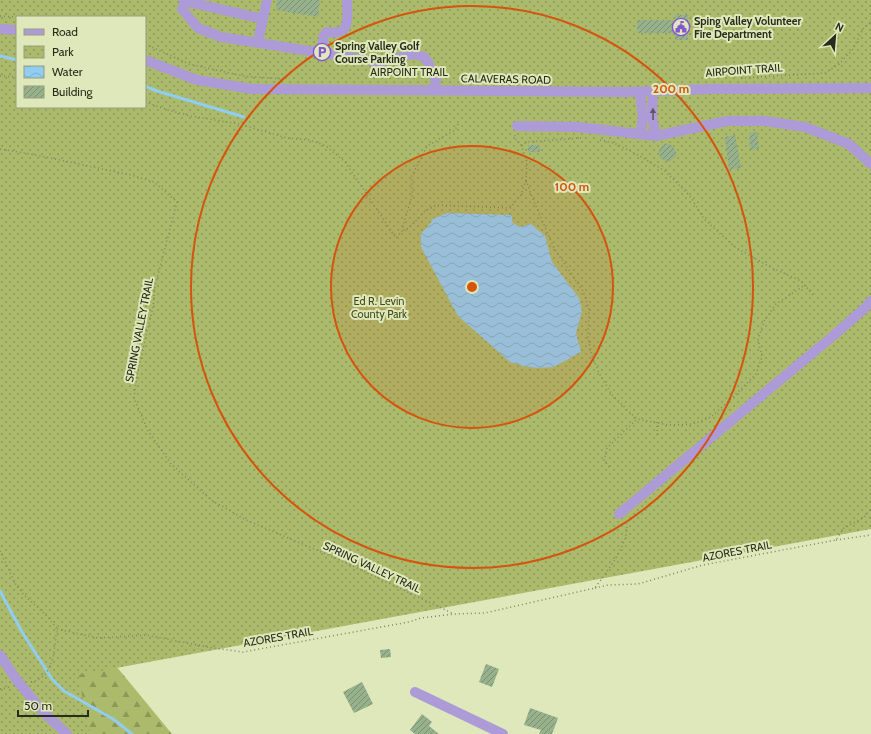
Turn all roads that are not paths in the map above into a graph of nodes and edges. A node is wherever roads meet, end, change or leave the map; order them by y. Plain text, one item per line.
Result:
1 (267, 0) edge
2 (347, 0) edge
3 (184, 1) edge
4 (263, 19) junction
5 (0, 29) edge
6 (16, 30) edge
7 (258, 42) junction
8 (321, 53) junction
9 (146, 60) edge
10 (871, 85) edge
11 (434, 90) junction
12 (640, 92) junction
13 (653, 92) junction
14 (516, 129) road end
15 (640, 134) junction
16 (656, 136) junction
17 (871, 164) edge
18 (871, 301) edge
19 (619, 514) road end
20 (0, 655) edge
21 (415, 692) dead end
22 (67, 734) edge
23 (503, 734) edge

1 - 4 street
2 - 8 street
3 - 4 street
3 - 7 street
4 - 7 street
5 - 6 street
7 - 8 street
8 - 11 street
9 - 11 street, CALAVERAS ROAD
10 - 13 street, CALAVERAS ROAD
11 - 12 street, CALAVERAS ROAD
12 - 13 street, CALAVERAS ROAD
12 - 15 street
16 -> 13 street
14 - 15 street
15 - 16 street
16 - 17 street
18 - 19 street
20 - 22 street
21 - 23 street

